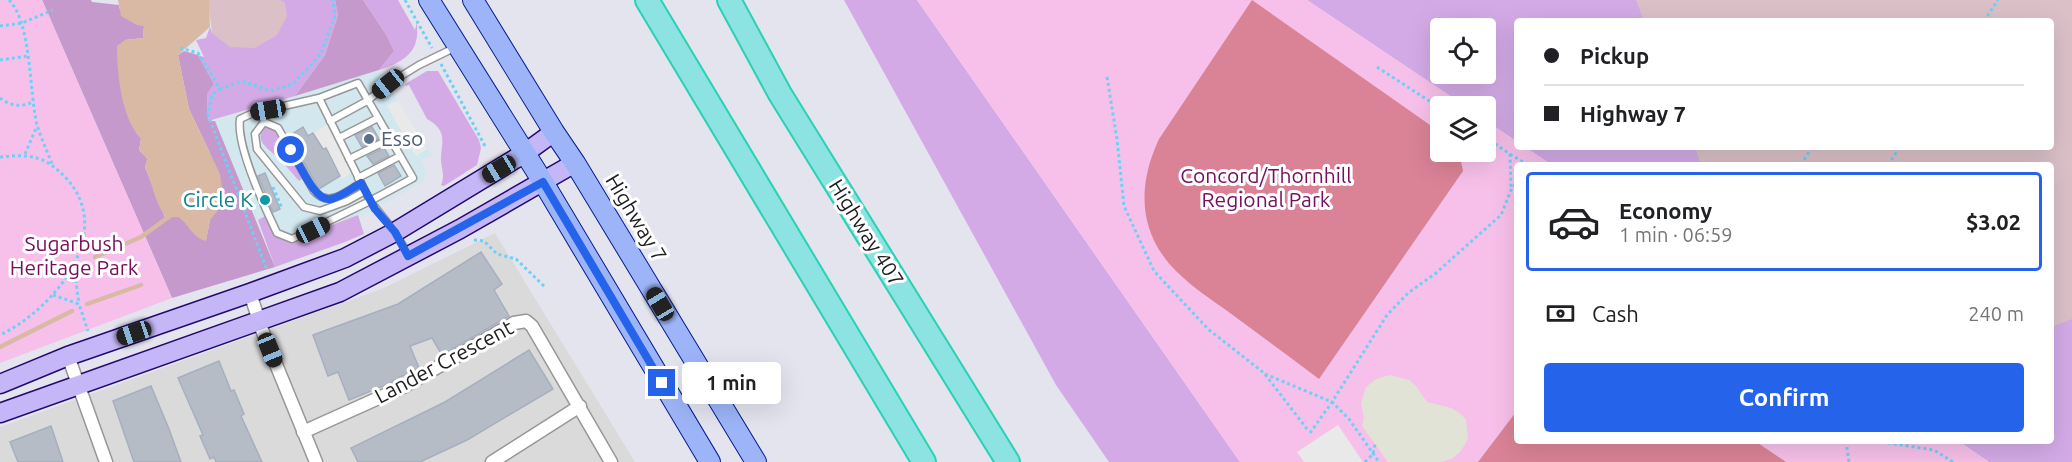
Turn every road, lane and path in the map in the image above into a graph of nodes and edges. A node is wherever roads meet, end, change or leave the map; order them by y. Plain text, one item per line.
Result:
1 (9, 0) edge
2 (333, 0) edge
3 (405, 0) edge
4 (429, 0) edge
5 (473, 0) edge
6 (647, 0) edge
7 (729, 0) edge
8 (1998, 0) edge
9 (53, 10) dead end
10 (1986, 18) edge
11 (22, 23) junction
12 (0, 26) edge
13 (457, 46) junction
14 (180, 48) dead end
15 (28, 56) junction
16 (437, 56) junction
17 (0, 60) edge
18 (1377, 68) dead end
19 (1107, 77) dead end
20 (220, 89) junction
21 (0, 98) edge
22 (319, 98) junction
23 (34, 101) junction
24 (367, 101) junction
25 (1430, 102) edge
26 (378, 118) junction
27 (330, 121) junction
28 (37, 124) junction
29 (554, 132) junction
30 (339, 138) junction
31 (390, 139) junction
32 (1496, 144) edge
33 (485, 146) dead end
34 (525, 153) junction
35 (25, 154) junction
36 (1510, 154) junction
37 (400, 156) junction
38 (0, 157) edge
39 (349, 159) junction
40 (1523, 162) edge
41 (575, 163) junction
42 (52, 164) junction
43 (360, 180) junction
44 (543, 182) junction
45 (1514, 186) edge
46 (1511, 190) junction
47 (365, 191) junction
48 (370, 201) junction
49 (395, 232) junction
50 (466, 240) dead end
51 (408, 256) junction
52 (74, 266) junction
53 (267, 271) dead end
54 (546, 288) dead end
55 (250, 293) junction
56 (53, 295) junction
57 (79, 304) junction
58 (259, 320) junction
59 (89, 334) dead end
60 (0, 335) edge
61 (68, 356) junction
62 (1264, 373) junction
63 (0, 384) edge
64 (77, 385) junction
65 (1332, 402) junction
66 (580, 406) junction
67 (0, 413) edge
68 (303, 432) junction
69 (1375, 444) dead end
70 (1846, 444) edge
71 (1895, 444) edge
72 (1373, 454) junction
73 (106, 462) edge
74 (316, 462) edge
75 (492, 462) edge
76 (611, 462) edge
77 (710, 462) edge
78 (756, 462) edge
79 (924, 462) edge
80 (1008, 462) edge
81 (1365, 462) edge
82 (1379, 462) edge
83 (1848, 462) edge
84 (1953, 462) edge

1 - 11 path
2 - 20 path
3 - 16 path
4 - 13 main road
5 - 29 main road, Highway 7
6 - 79 highway
7 - 80 highway, Highway 407
8 - 10 path
9 - 11 path
11 - 12 path
11 - 15 path
13 - 16 lane
13 - 34 main road
14 - 20 path
15 - 17 path
15 - 23 path
16 - 24 lane
16 - 33 path
18 - 25 path
19 - 62 path
20 - 53 path
21 - 23 path
22 - 24 lane
22 - 27 lane
22 - 48 lane
23 - 28 path
24 - 26 lane
24 - 27 lane
26 - 30 lane
26 - 31 lane
27 - 30 lane
28 - 35 path
28 - 42 path
29 - 34 street
29 - 41 main road, Highway 7
30 - 39 lane
31 - 37 lane
31 - 39 lane
32 - 36 path
34 - 44 main road
34 - 49 street
35 - 38 path
35 - 42 path
36 - 40 path
36 - 46 path
37 - 43 lane
37 - 48 lane
39 - 43 lane
41 - 44 street
41 - 78 main road, Highway 7
42 - 52 path
43 - 47 lane
43 - 47 lane
44 - 51 street
44 - 77 main road
45 - 46 path
46 - 65 path
47 - 48 lane
48 - 49 lane
49 - 51 lane
49 - 55 street
50 - 54 path
51 - 58 street
52 - 56 path
52 - 57 path
55 - 58 street
55 - 61 street
56 - 57 path
56 - 60 path
57 - 59 path
58 - 64 street
58 - 68 street
61 - 63 street
61 - 64 street
62 - 65 path
62 - 65 path
64 - 67 street
64 - 73 street
65 - 72 path
66 - 68 street, Lander Crescent
66 - 75 street
66 - 76 street, Lander Crescent
68 - 74 street
69 - 72 path
70 - 83 path
71 - 84 path
72 - 81 path
72 - 82 path

